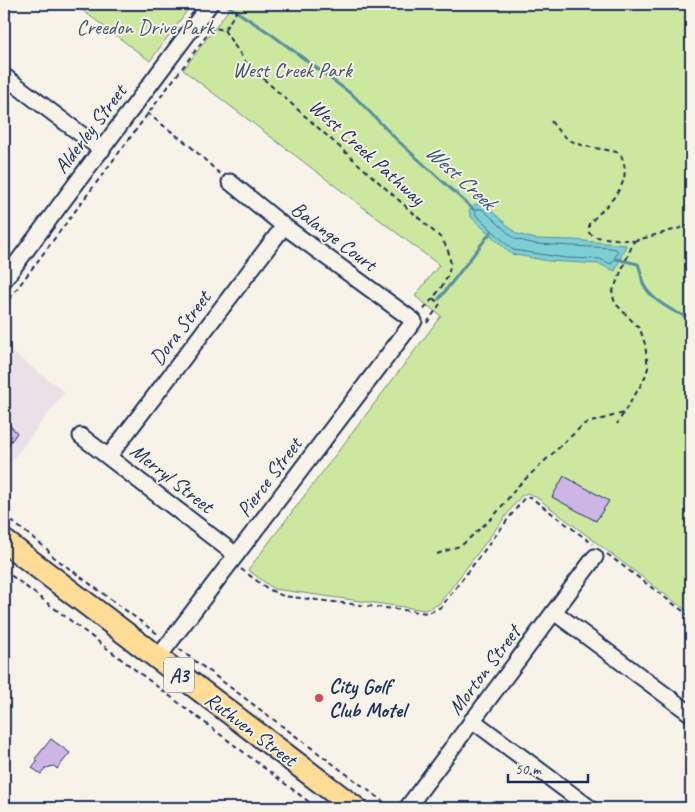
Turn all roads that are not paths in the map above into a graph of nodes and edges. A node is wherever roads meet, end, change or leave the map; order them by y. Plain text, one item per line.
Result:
1 (210, 4) edge
2 (4, 76) edge
3 (102, 150) junction
4 (230, 182) road end
5 (284, 226) junction
6 (4, 280) edge
7 (414, 321) joint
8 (81, 436) dead end
9 (110, 456) junction
10 (4, 541) edge
11 (598, 551) road end
12 (238, 561) junction
13 (554, 612) junction
14 (169, 650) junction
15 (691, 714) edge
16 (472, 720) junction
17 (355, 808) edge
18 (407, 808) edge
19 (590, 808) edge

1 - 3 street, Alderley Street
2 - 3 street
3 - 6 street, Alderley Street
4 - 5 street, Balange Court
5 - 7 street, Balange Court
5 - 9 street, Dora Street
7 - 12 street, Pierce Street
8 - 9 street, Merryl Street
9 - 12 street, Merryl Street
10 - 14 highway, Ruthven Street / A3
11 - 13 street, Morton Street
12 - 14 street, Pierce Street
13 - 15 street
13 - 16 street, Morton Street
14 - 17 highway, Ruthven Street / A3
16 - 18 street, Morton Street
16 - 19 street

